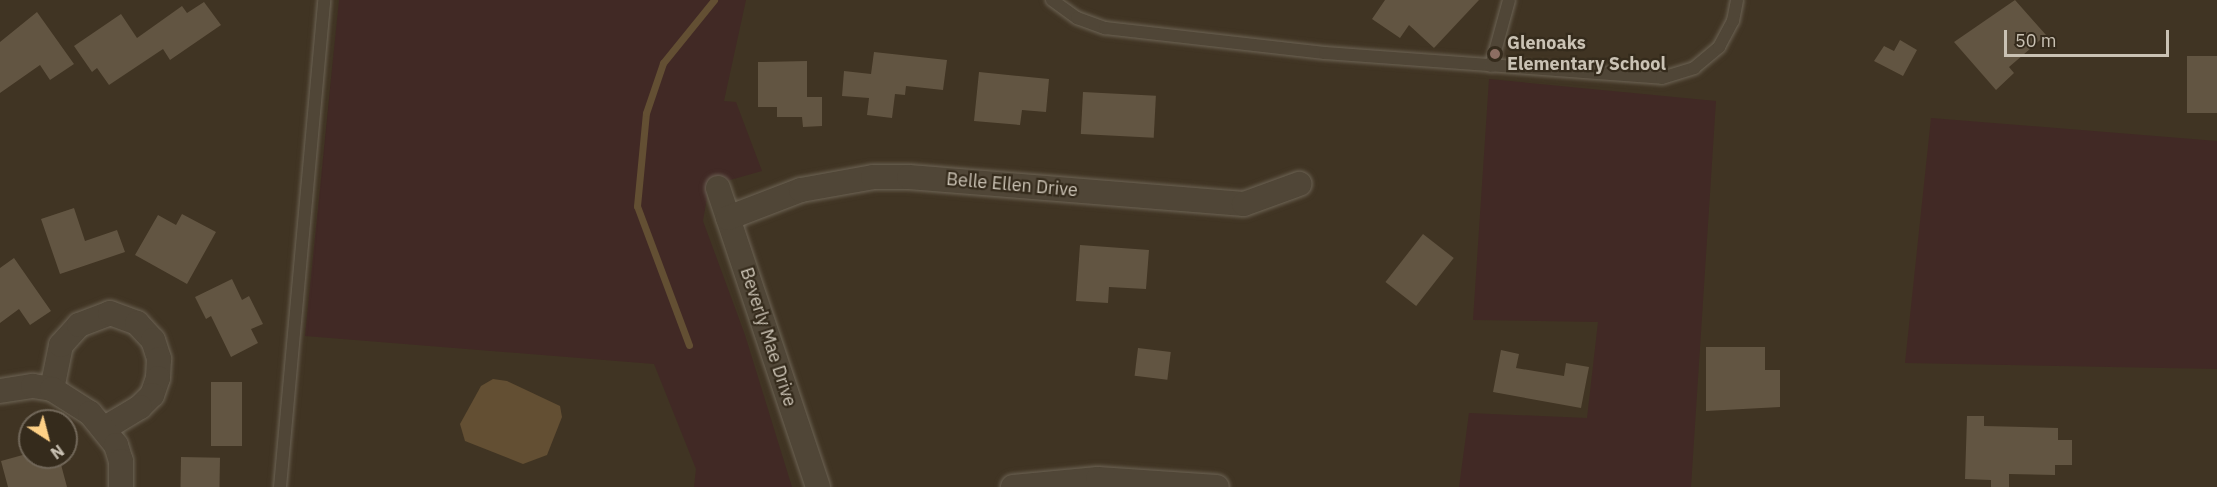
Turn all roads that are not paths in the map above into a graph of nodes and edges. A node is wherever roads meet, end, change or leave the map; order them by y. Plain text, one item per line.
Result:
1 (324, 0) edge
2 (1052, 0) edge
3 (1509, 0) edge
4 (1737, 0) edge
5 (1491, 66) junction
6 (1299, 184) dead end
7 (718, 188) dead end
8 (728, 218) junction
9 (0, 391) edge
10 (61, 393) junction
11 (105, 428) junction
12 (121, 487) edge
13 (280, 487) edge
14 (818, 487) edge
15 (1013, 487) edge
16 (1217, 487) edge

1 - 13 lane
2 - 5 lane
3 - 5 lane
4 - 5 lane
6 - 8 street, Belle Ellen Drive
7 - 8 street, Beverly Mae Drive
8 - 14 street, Beverly Mae Drive
9 - 10 street
10 - 11 street
10 - 11 street
11 - 12 street
15 - 16 street

